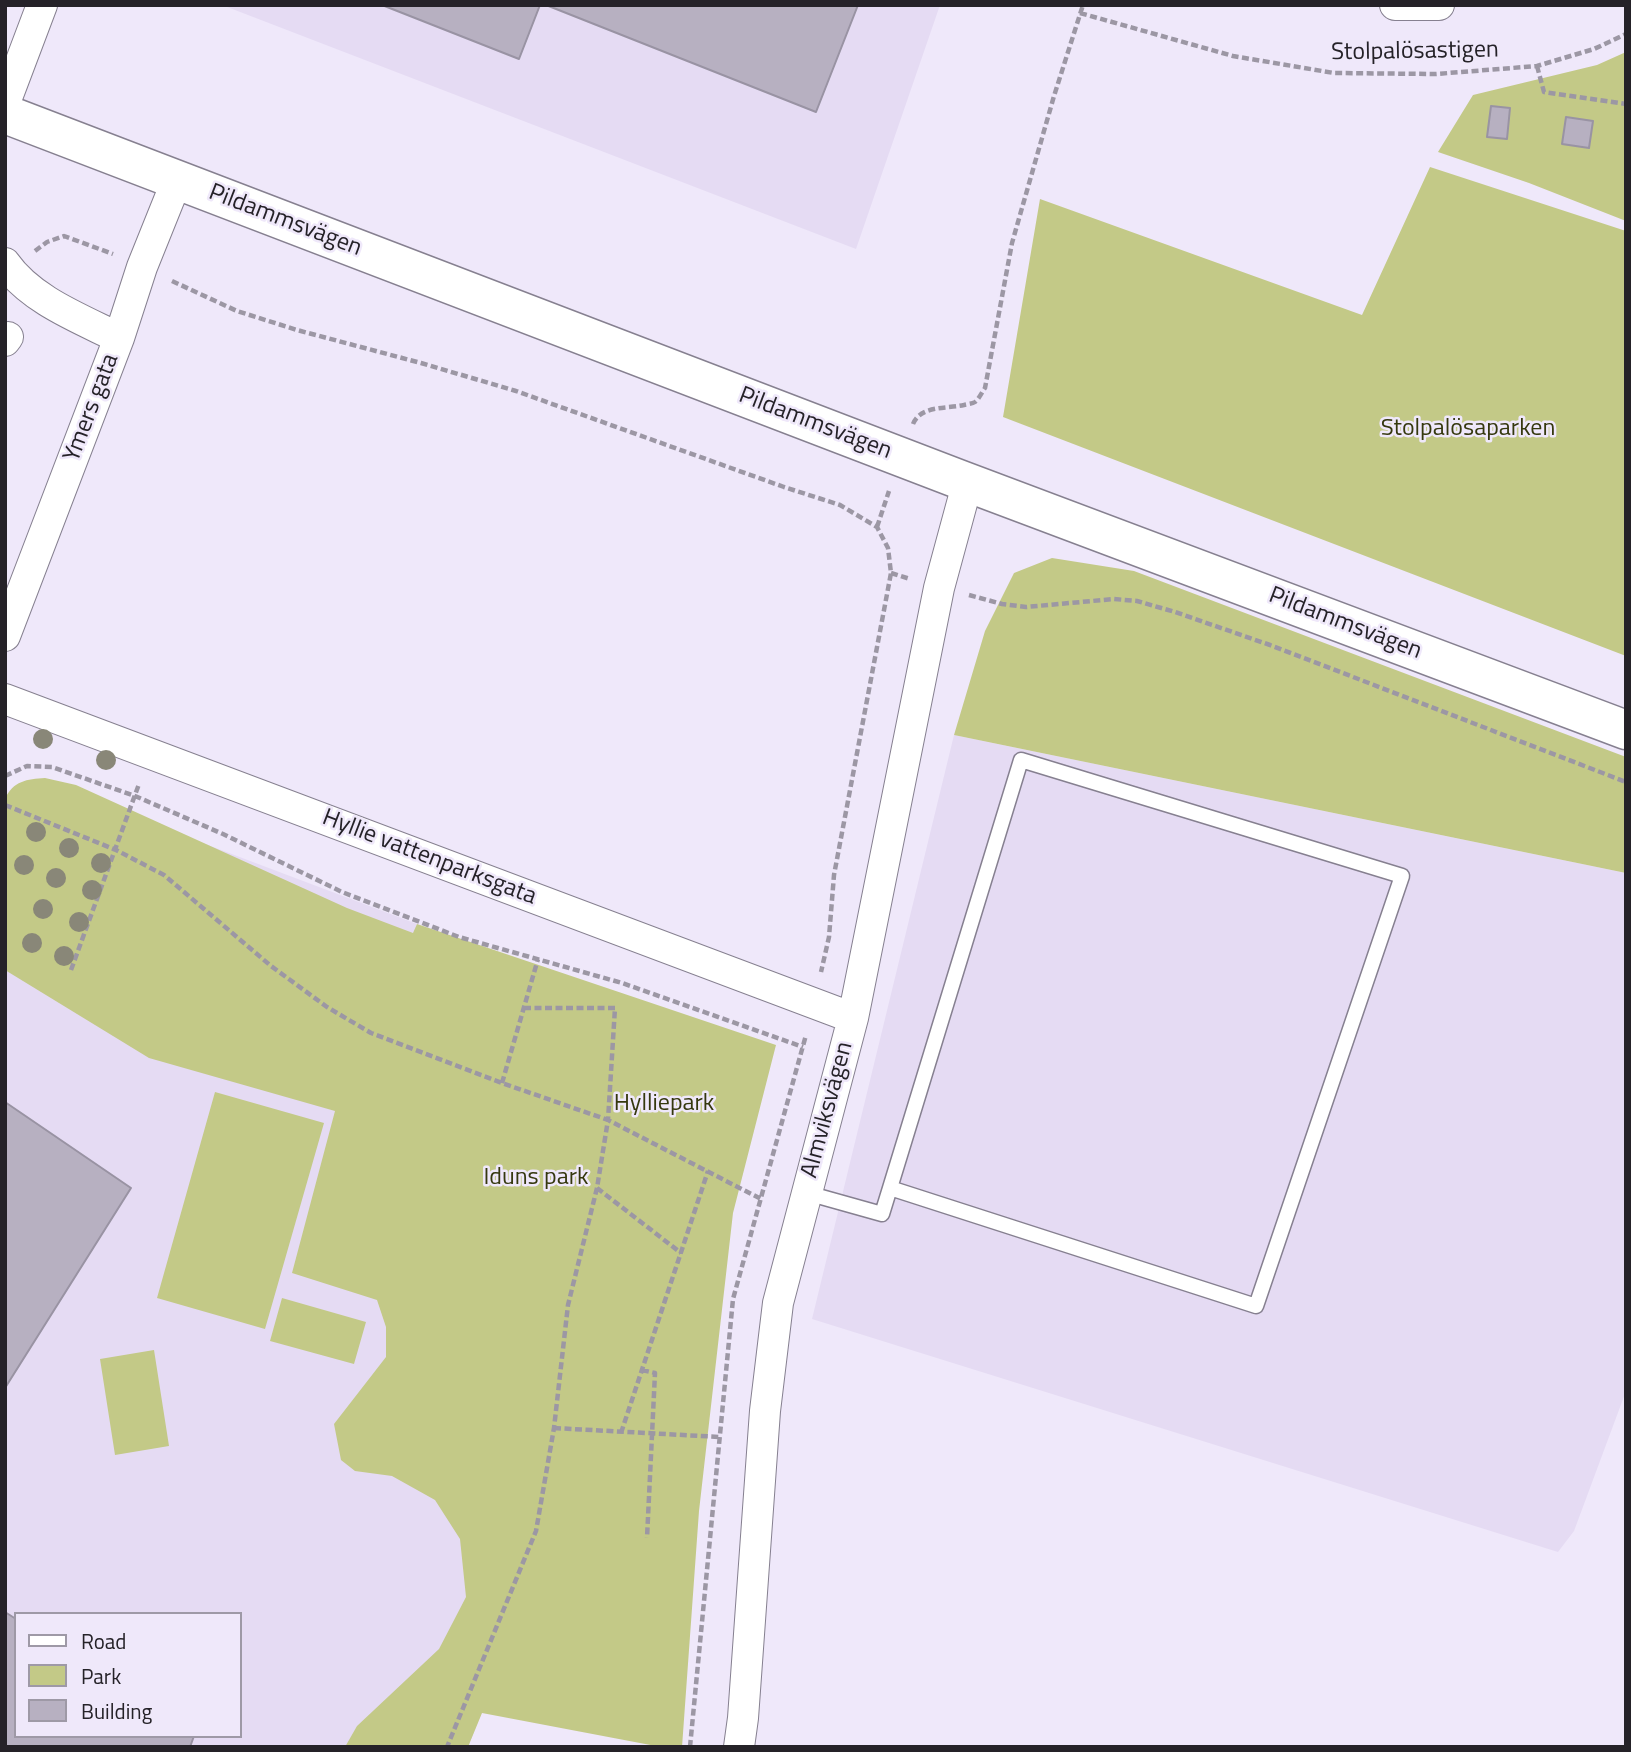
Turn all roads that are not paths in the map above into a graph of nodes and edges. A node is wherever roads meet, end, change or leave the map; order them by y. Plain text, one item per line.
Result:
1 (42, 5) edge
2 (1395, 5) edge
3 (1439, 5) edge
4 (5, 103) edge
5 (5, 114) edge
6 (177, 180) junction
7 (8, 266) edge
8 (119, 338) junction
9 (968, 481) junction
10 (5, 636) edge
11 (5, 699) edge
12 (1626, 730) edge
13 (853, 1018) junction
14 (890, 1188) junction
15 (807, 1193) junction
16 (739, 1747) edge

1 - 4 street
2 - 3 street
5 - 6 main road, Pildammsvägen
6 - 8 street, Ymers gata
6 - 9 main road, Pildammsvägen
7 - 8 street
8 - 10 street, Ymers gata
9 - 12 main road, Pildammsvägen
9 - 13 street, Almviksvägen
11 - 13 street, Hyllie vattenparksgata
13 - 15 street, Almviksvägen
14 - 14 lane
14 - 15 lane
15 - 16 street, Almviksvägen

